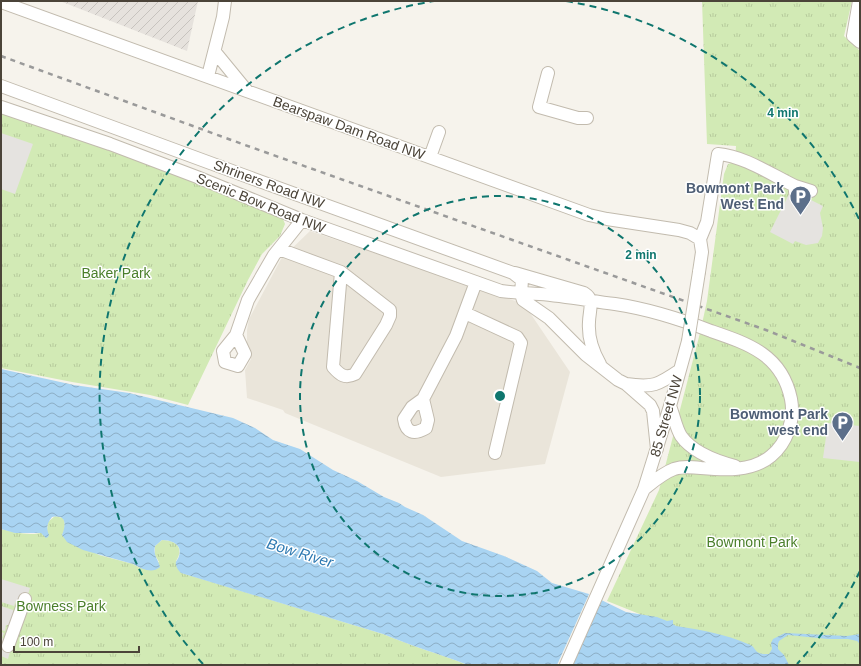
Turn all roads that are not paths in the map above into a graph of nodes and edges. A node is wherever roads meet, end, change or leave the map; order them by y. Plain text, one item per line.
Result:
1 (226, 1) edge
2 (859, 1) edge
3 (1, 2) edge
4 (860, 42) edge
5 (215, 52) junction
6 (548, 73) dead end
7 (208, 76) junction
8 (1, 86) edge
9 (248, 92) junction
10 (1, 108) edge
11 (587, 118) dead end
12 (439, 132) dead end
13 (430, 157) junction
14 (812, 192) dead end
15 (302, 220) junction
16 (700, 239) junction
17 (278, 249) junction
18 (341, 272) junction
19 (513, 273) junction
20 (476, 282) junction
21 (521, 294) junction
22 (591, 301) junction
23 (465, 313) junction
24 (236, 335) dead end
25 (603, 368) junction
26 (680, 370) junction
27 (626, 384) junction
28 (423, 399) dead end
29 (670, 406) junction
30 (657, 449) junction
31 (495, 453) dead end
32 (742, 468) junction
33 (644, 489) junction
34 (25, 599) dead end
35 (8, 646) dead end
36 (566, 665) edge

1 - 5 street
2 - 4 street
3 - 7 street, Bearspaw Dam Road NW
5 - 7 street
5 - 9 street
6 - 11 street
7 - 9 street, Bearspaw Dam Road NW
8 - 19 street, Shriners Road NW
9 - 13 street, Bearspaw Dam Road NW
10 - 15 street, Scenic Bow Road NW
12 - 13 street
13 - 16 street, Bearspaw Dam Road NW
14 - 16 street, 85 Street NW
15 - 17 street
15 - 20 street, Scenic Bow Road NW
16 - 26 street, 85 Street NW, bridge
17 - 18 street
17 - 24 street
18 - 18 street
19 - 21 street
19 - 22 street, Shriners Road NW
20 - 21 street, Scenic Bow Road NW
20 - 23 street
21 - 22 street, Scenic Bow Road NW
21 - 25 street
22 - 25 street
22 - 32 street, Scenic Bow Road NW
23 - 28 street
23 - 31 street
25 - 27 street
26 - 27 street
26 - 29 street, 85 Street NW
27 - 30 street
29 - 30 street, 85 Street NW
29 - 32 street
30 - 33 street, 85 Street NW
32 - 33 street, Scenic Bow Road NW
33 - 36 street, 85 Street NW
34 - 35 street

